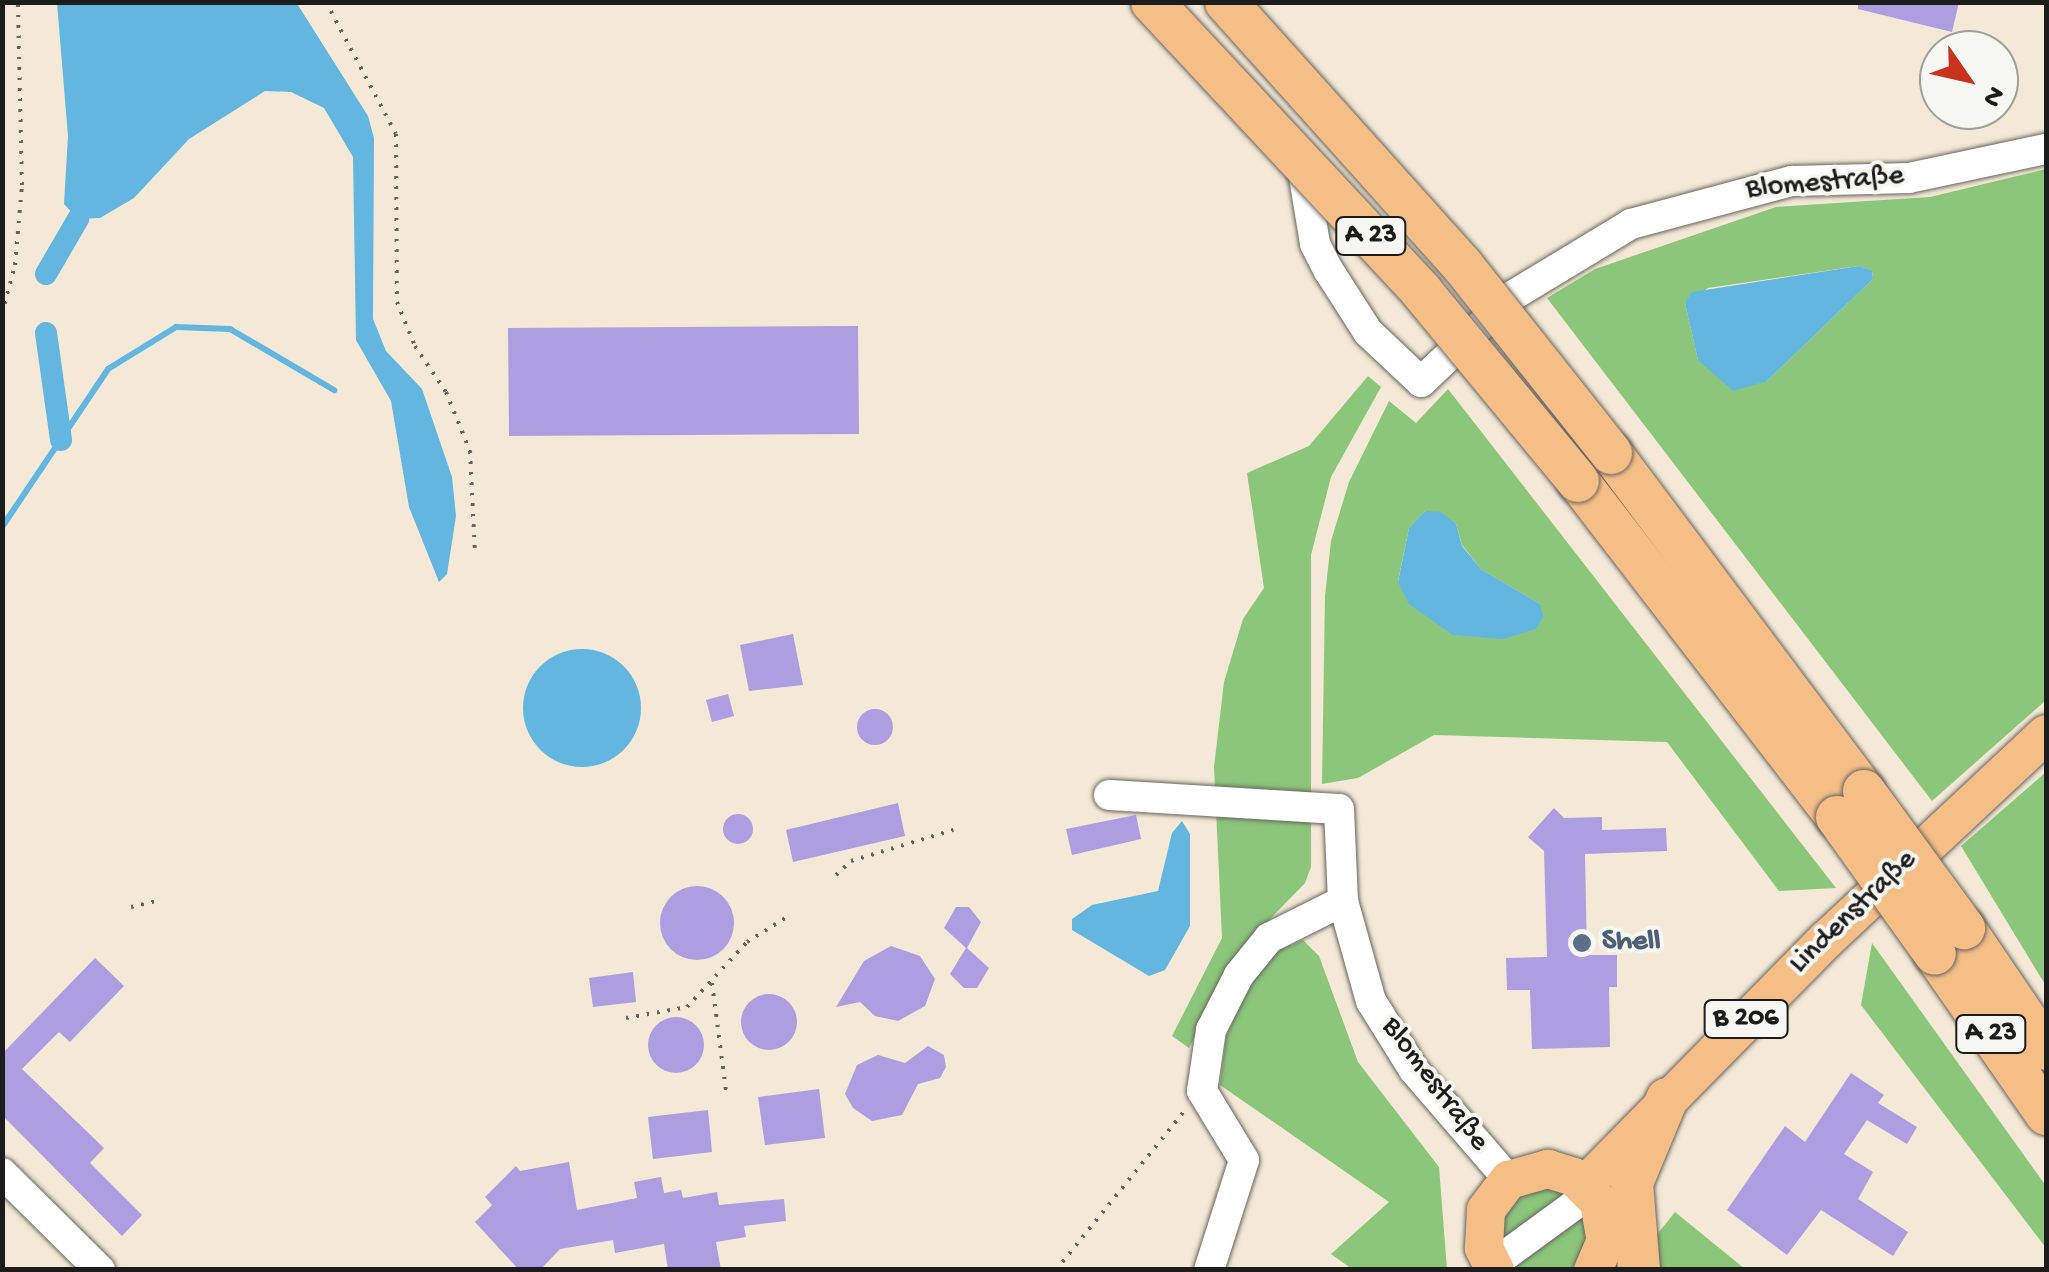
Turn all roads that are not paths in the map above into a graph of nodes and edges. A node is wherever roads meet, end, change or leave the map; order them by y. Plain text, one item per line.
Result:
1 (1152, 2) edge
2 (1172, 2) edge
3 (1226, 2) edge
4 (2046, 149) edge
5 (2046, 734) edge
6 (1109, 795) dead end
7 (1850, 804) junction
8 (1343, 901) junction
9 (1949, 941) junction
10 (2045, 1046) edge
11 (1667, 1098) junction
12 (2046, 1114) edge
13 (2, 1174) edge
14 (1509, 1180) junction
15 (1589, 1188) junction
16 (1493, 1268) edge
17 (100, 1270) edge
18 (1209, 1270) edge
19 (1593, 1270) edge
20 (1639, 1270) edge

1 - 7 highway, A 23, bridge
2 - 4 street, Blomestraße
3 - 7 highway, A 23, bridge
5 - 11 main road, Lindenstraße / B 206
6 - 8 street, Blomestraße
7 - 9 highway, A 23, bridge
8 - 14 street, Blomestraße
8 - 18 street
9 - 10 highway, A 23
9 - 12 highway, A 23
11 - 15 main road, Lindenstraße / B 206
11 - 20 highway
13 - 17 street
14 - 15 main road
14 - 16 main road
15 - 16 street
15 - 19 main road

